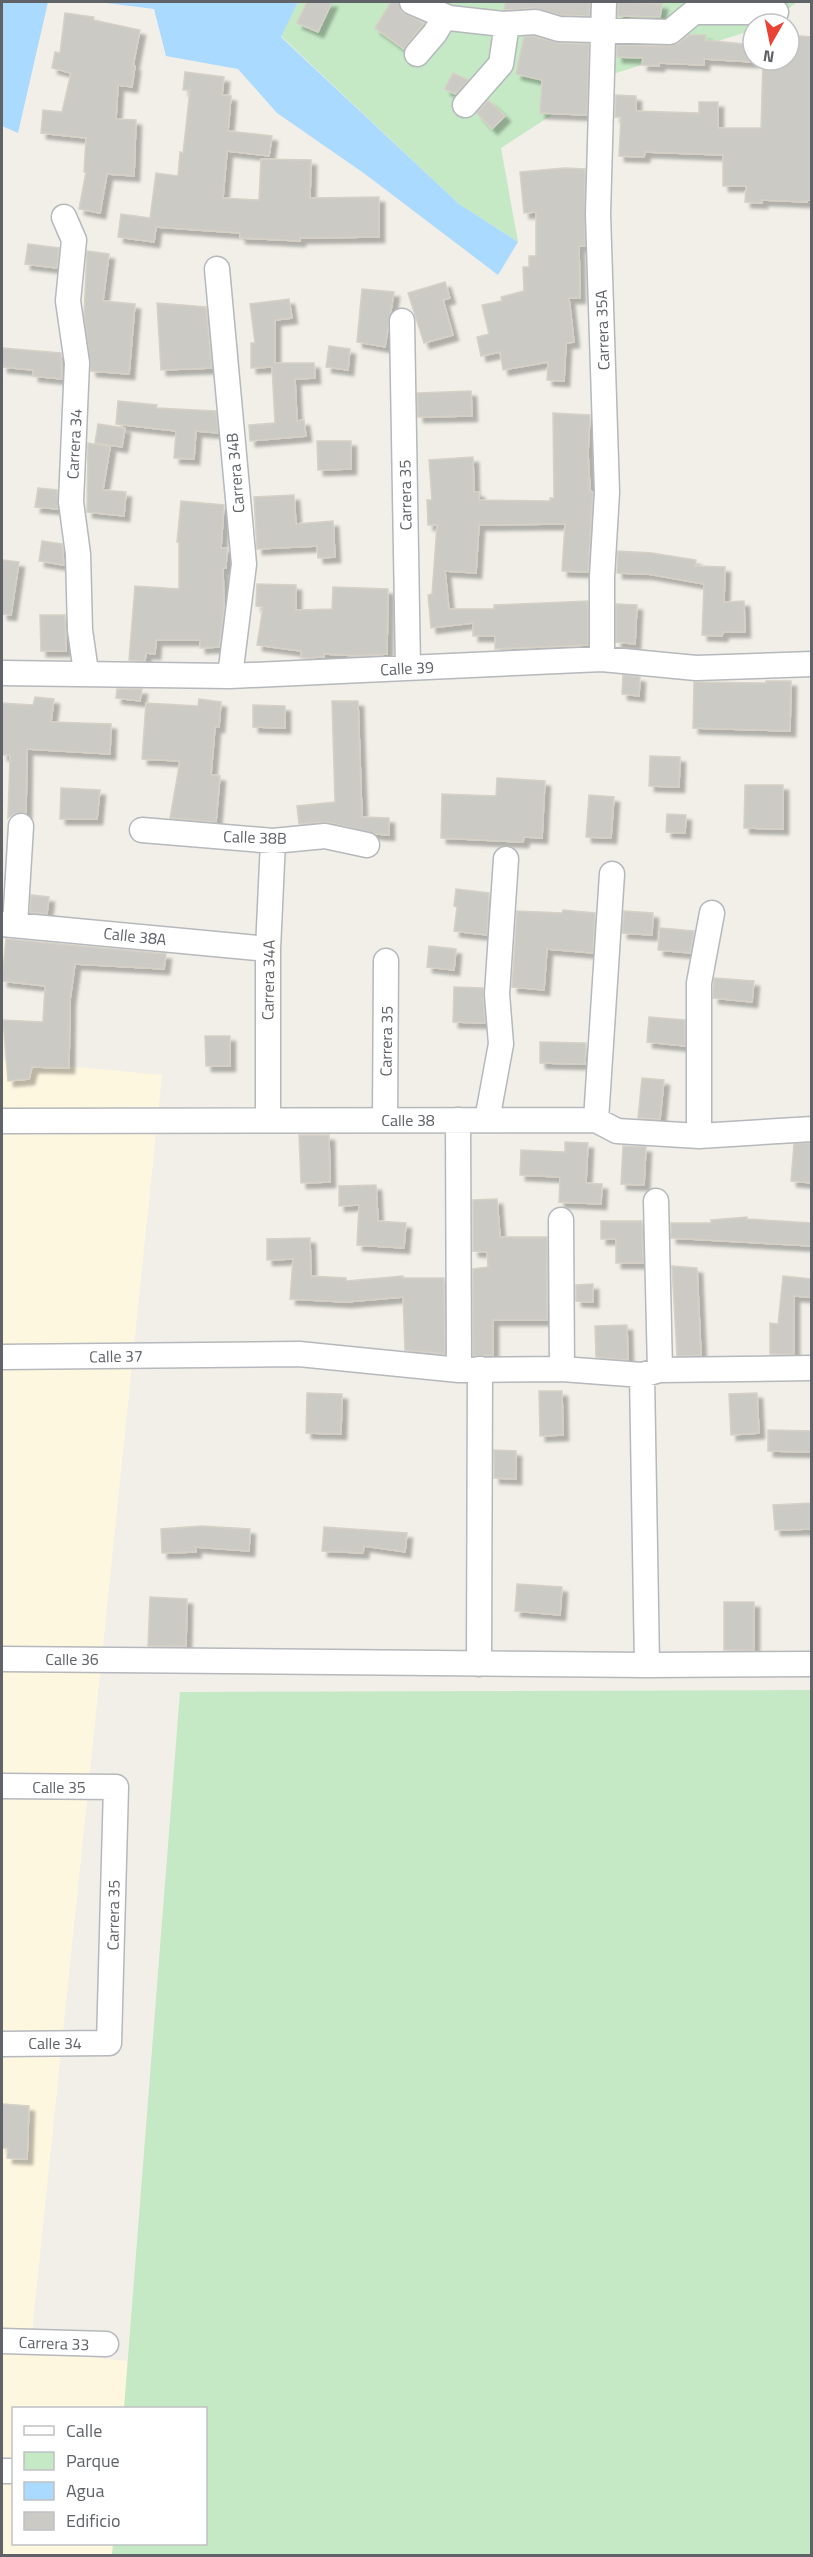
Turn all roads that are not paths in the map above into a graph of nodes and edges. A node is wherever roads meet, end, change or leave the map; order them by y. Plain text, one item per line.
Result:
1 (412, 2) edge
2 (604, 2) edge
3 (741, 12) edge
4 (445, 16) junction
5 (507, 24) junction
6 (603, 32) junction
7 (417, 54) dead end
8 (465, 105) dead end
9 (64, 217) dead end
10 (218, 269) dead end
11 (402, 321) dead end
12 (603, 659) junction
13 (812, 664) edge
14 (408, 668) junction
15 (86, 672) junction
16 (2, 673) edge
17 (230, 676) junction
18 (21, 826) dead end
19 (142, 830) dead end
20 (273, 841) junction
21 (367, 845) dead end
22 (506, 859) dead end
23 (612, 874) dead end
24 (712, 913) dead end
25 (8, 924) edge
26 (268, 949) junction
27 (387, 961) dead end
28 (268, 1120) junction
29 (385, 1120) junction
30 (458, 1120) junction
31 (487, 1120) junction
32 (596, 1120) junction
33 (2, 1121) edge
34 (812, 1129) edge
35 (699, 1136) junction
36 (656, 1201) dead end
37 (561, 1220) dead end
38 (2, 1357) edge
39 (812, 1368) edge
40 (470, 1370) junction
41 (562, 1370) junction
42 (651, 1373) junction
43 (2, 1659) edge
44 (479, 1664) junction
45 (812, 1664) edge
46 (647, 1665) junction
47 (2, 1786) edge
48 (116, 1787) joint
49 (109, 2043) joint
50 (2, 2044) edge
51 (2, 2341) edge
52 (106, 2344) dead end

1 - 4 street
2 - 6 street, Carrera 35A
3 - 6 street
4 - 5 street
4 - 7 street
5 - 6 street
5 - 8 street
6 - 12 street, Carrera 35A
9 - 15 street, Carrera 34
10 - 17 street, Carrera 34B
11 - 14 street, Carrera 35
12 - 13 street, Calle 39
12 - 14 street, Calle 39
14 - 17 street, Calle 39
15 - 16 street, Calle 39
15 - 17 street, Calle 39
18 - 25 street
19 - 20 street, Calle 38B
20 - 21 street, Calle 38B
20 - 26 street, Carrera 34A
22 - 31 street
23 - 32 street
24 - 35 street
25 - 26 street, Calle 38A
26 - 28 street, Carrera 34A
27 - 29 street, Carrera 35
28 - 29 street, Calle 38
28 - 33 street, Calle 38
29 - 30 street, Calle 38
30 - 31 street, Calle 38
30 - 40 street
31 - 32 street, Calle 38
32 - 35 street, Calle 38
34 - 35 street, Calle 38
36 - 42 street
37 - 41 street
38 - 40 street, Calle 37
39 - 42 street, Calle 37
40 - 41 street, Calle 37
40 - 44 street
41 - 42 street, Calle 37
42 - 46 street
43 - 44 street, Calle 36
44 - 46 street, Calle 36
45 - 46 street, Calle 36
47 - 48 street, Calle 35
48 - 49 street, Carrera 35
49 - 50 street, Calle 34
51 - 52 street, Carrera 33

